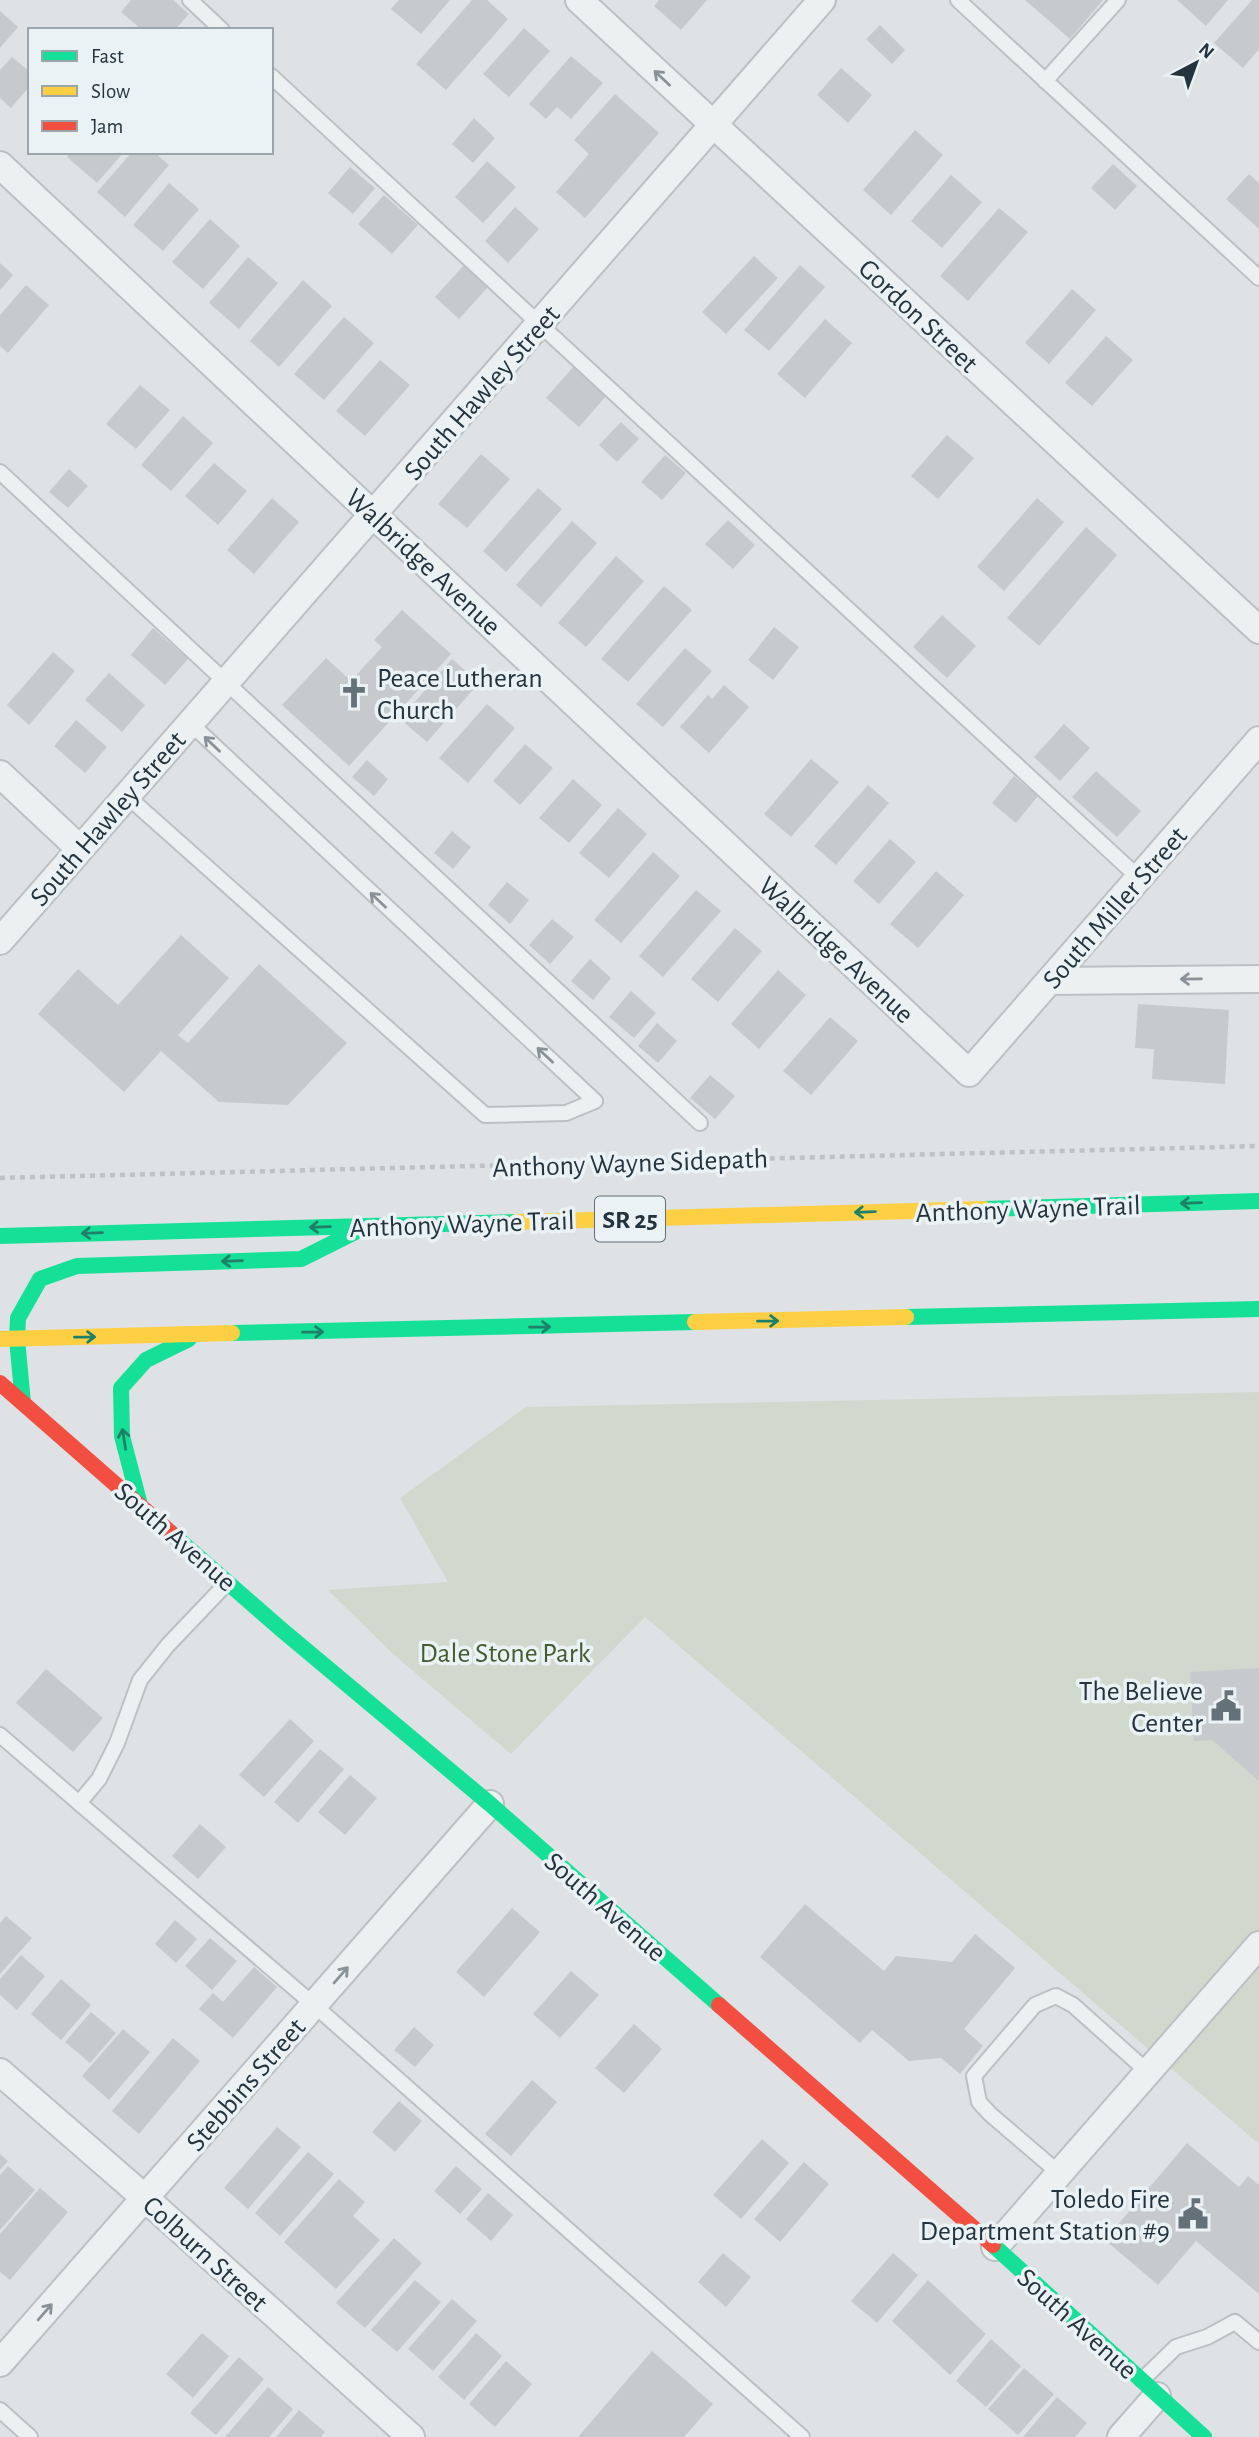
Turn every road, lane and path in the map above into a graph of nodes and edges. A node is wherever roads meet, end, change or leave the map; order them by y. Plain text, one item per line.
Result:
1 (190, 0) edge
2 (579, 0) edge
3 (822, 0) edge
4 (958, 0) edge
5 (1118, 0) edge
6 (220, 28) edge
7 (273, 78) edge
8 (1045, 81) junction
9 (712, 124) junction
10 (0, 165) edge
11 (1259, 278) edge
12 (539, 326) junction
13 (0, 472) edge
14 (374, 514) junction
15 (1259, 630) edge
16 (226, 683) junction
17 (190, 723) junction
18 (1259, 740) edge
19 (0, 774) edge
20 (127, 796) junction
21 (80, 849) junction
22 (1139, 878) junction
23 (0, 941) edge
24 (1259, 979) edge
25 (1050, 981) junction
26 (969, 1073) joint
27 (700, 1124) dead end
28 (1259, 1146) edge
29 (0, 1178) edge
30 (1259, 1201) edge
31 (366, 1226) junction
32 (0, 1236) edge
33 (1259, 1309) edge
34 (198, 1335) junction
35 (0, 1339) edge
36 (17, 1339) junction
37 (0, 1383) edge
38 (23, 1403) junction
39 (140, 1505) junction
40 (228, 1582) junction
41 (0, 1735) edge
42 (79, 1803) junction
43 (490, 1804) junction
44 (1259, 1945) edge
45 (314, 2006) junction
46 (0, 2072) edge
47 (1148, 2072) junction
48 (1059, 2173) junction
49 (145, 2198) junction
50 (995, 2247) junction
51 (1259, 2342) edge
52 (0, 2363) edge
53 (1149, 2388) junction
54 (0, 2410) edge
55 (30, 2437) edge
56 (411, 2437) edge
57 (802, 2437) edge
58 (1121, 2437) edge
59 (1204, 2437) edge

1 - 6 lane
9 -> 2 street, Gordon Street
3 - 9 street, South Hawley Street
4 - 8 lane
5 - 8 lane
7 - 12 lane
8 - 11 lane
9 - 12 street, South Hawley Street
9 - 15 street, Gordon Street
10 - 14 street, Walbridge Avenue
12 - 14 street, South Hawley Street
12 - 22 lane
13 - 16 lane
14 - 16 street, South Hawley Street
14 - 26 street, Walbridge Avenue
16 - 17 street, South Hawley Street
16 - 27 lane
17 - 20 street, South Hawley Street
20 -> 17 lane
18 - 22 street, South Miller Street
19 - 21 street
20 - 21 street, South Hawley Street
21 - 23 street, South Hawley Street
22 - 25 street, South Miller Street
24 -> 25 street
25 - 26 street, South Miller Street
28 - 29 path, Anthony Wayne Sidepath
30 -> 31 main road, Anthony Wayne Trail / SR 25
31 -> 32 main road, Anthony Wayne Trail / SR 25
31 -> 36 main road
34 -> 33 main road
36 -> 34 main road
39 -> 34 main road
35 - 36 main road
36 - 38 main road
37 - 38 main road, South Avenue
38 - 39 main road, South Avenue
39 - 40 main road, South Avenue
40 - 42 lane
40 - 43 main road, South Avenue
41 - 42 lane
42 - 45 lane
45 -> 43 street, Stebbins Street
43 - 50 main road, South Avenue
44 - 47 street
45 - 49 street, Stebbins Street
45 - 57 lane
46 - 49 street, Colburn Street
47 - 48 street
47 - 48 lane
48 - 50 street
52 -> 49 street, Stebbins Street
49 - 56 street, Colburn Street
50 - 53 main road, South Avenue
51 - 53 lane
53 - 58 street
53 - 59 main road, South Avenue
54 - 55 lane

